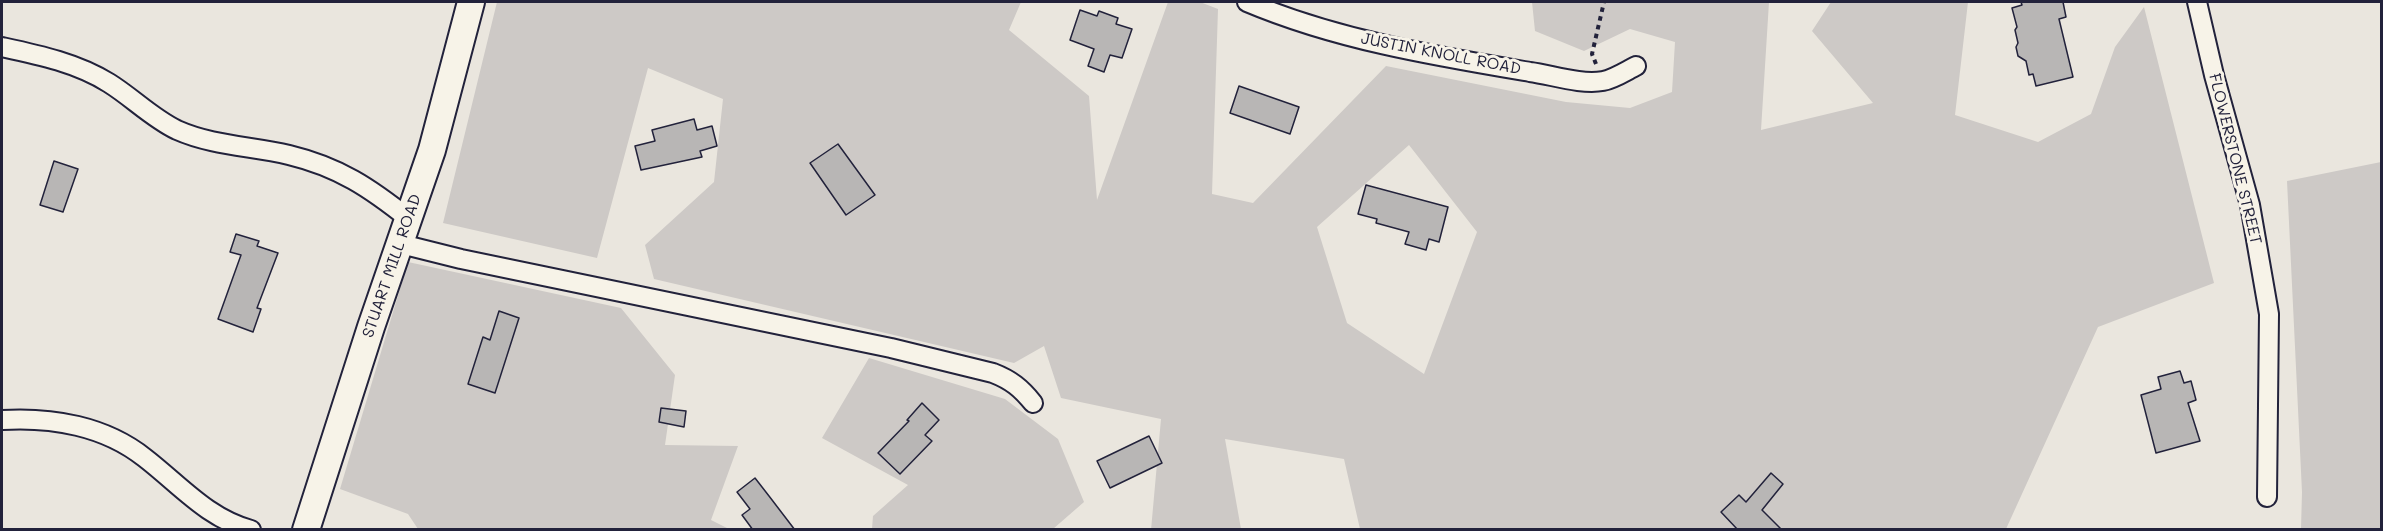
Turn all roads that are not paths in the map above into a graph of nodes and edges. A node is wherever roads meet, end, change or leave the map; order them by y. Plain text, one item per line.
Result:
1 (471, 2) edge
2 (1247, 2) edge
3 (2197, 2) edge
4 (2, 47) edge
5 (1636, 66) dead end
6 (409, 219) junction
7 (400, 243) junction
8 (1033, 404) dead end
9 (2, 420) edge
10 (2267, 497) dead end
11 (251, 530) edge
12 (306, 530) edge

1 - 6 main road, STUART MILL ROAD
2 - 5 street, JUSTIN KNOLL ROAD
3 - 10 street, FLOWERSTONE STREET
4 - 6 street
6 - 7 main road, STUART MILL ROAD
7 - 8 street
7 - 12 main road, STUART MILL ROAD
9 - 11 street

